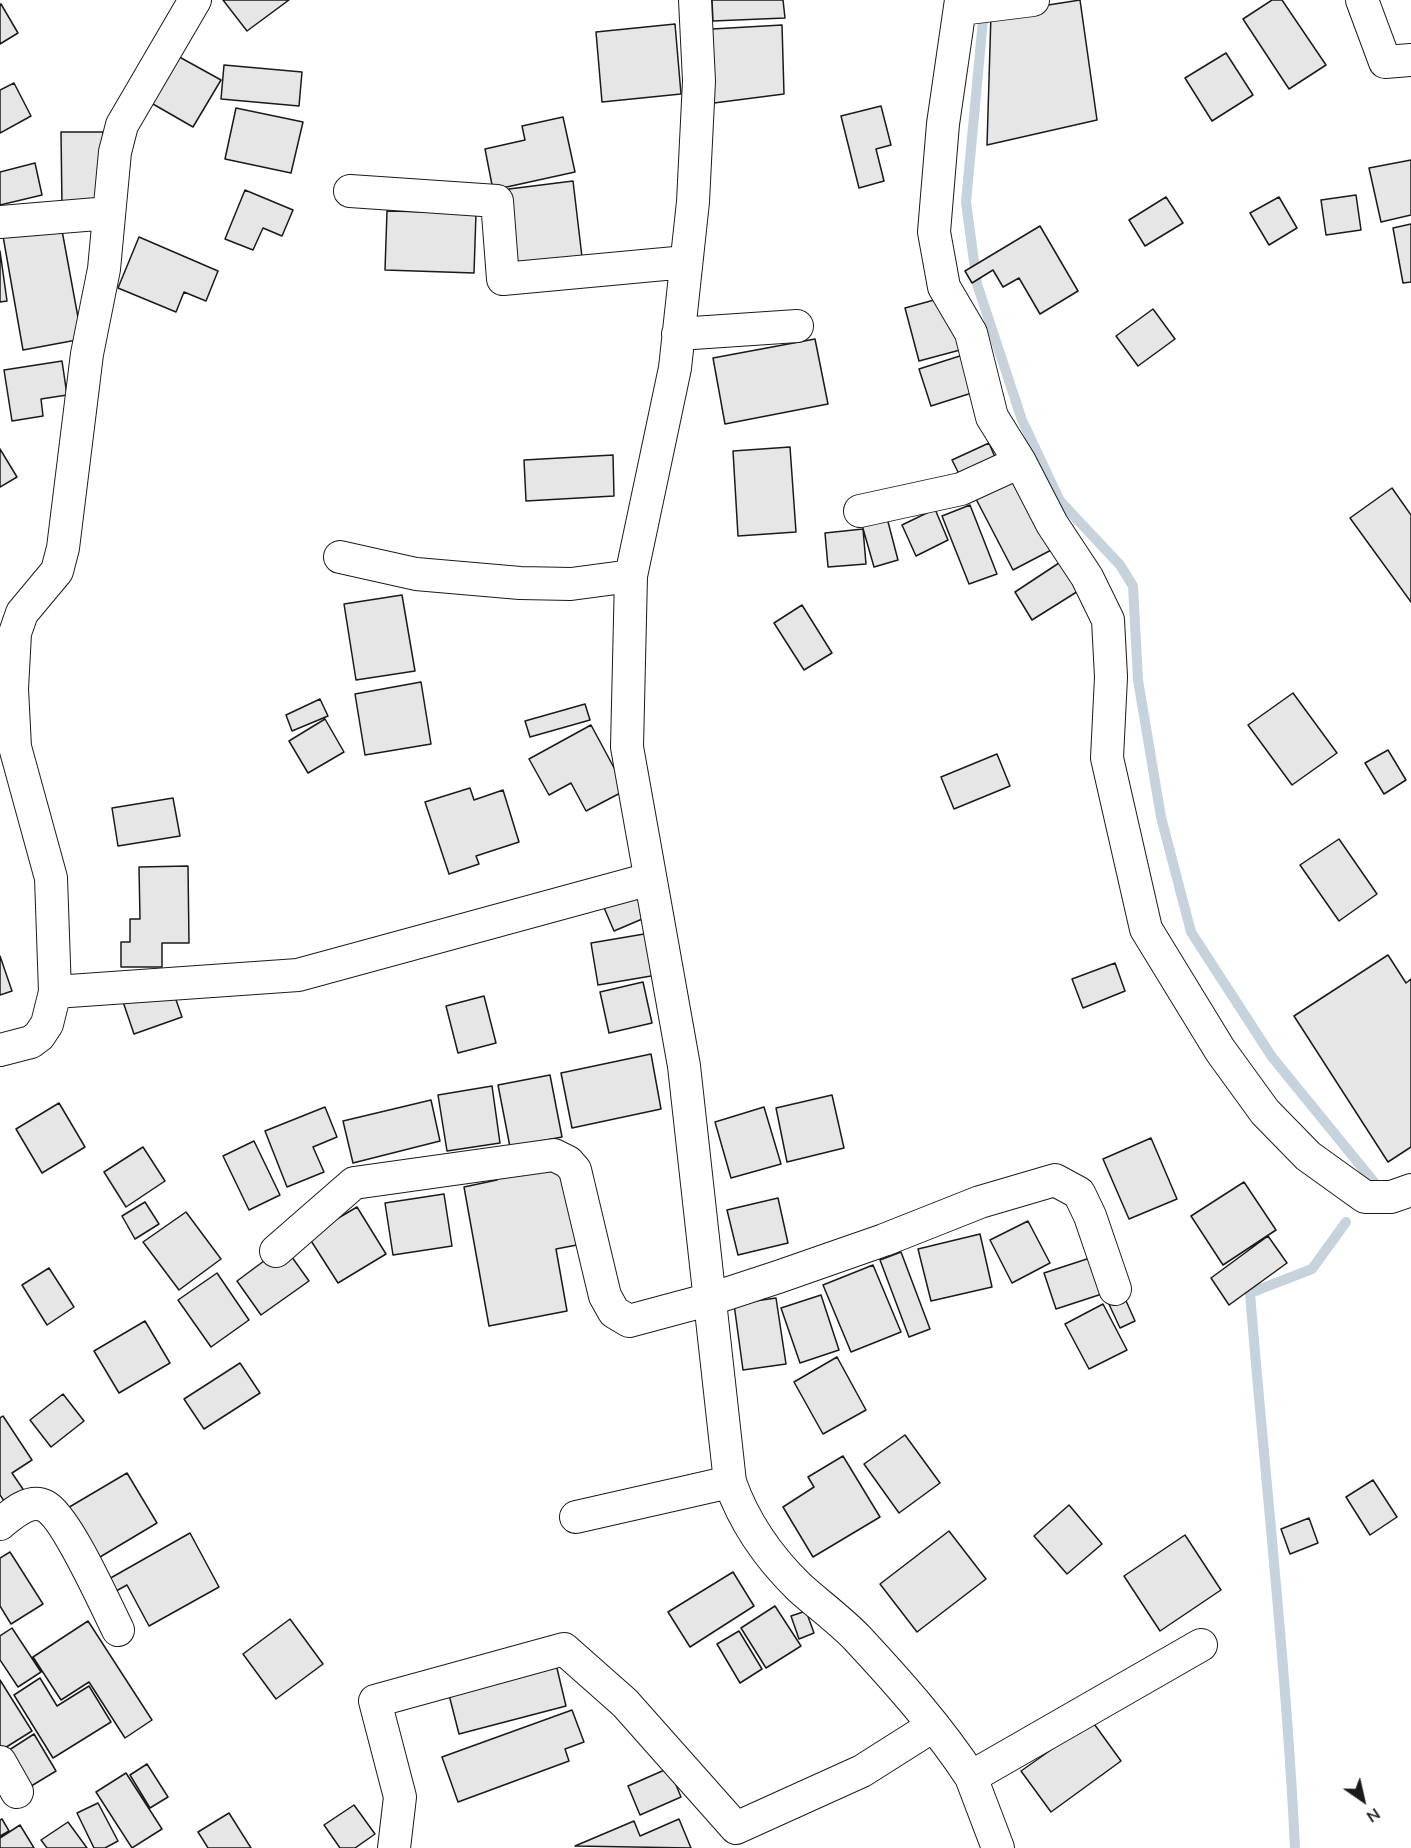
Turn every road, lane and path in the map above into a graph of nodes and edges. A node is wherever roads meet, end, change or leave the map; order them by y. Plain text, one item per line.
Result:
1 (195, 0) edge
2 (695, 0) edge
3 (1033, 0) edge
4 (1362, 0) edge
5 (961, 5) edge
6 (1411, 60) edge
7 (350, 191) dead end
8 (109, 213) junction
9 (0, 222) edge
10 (686, 262) junction
11 (797, 326) dead end
12 (678, 334) junction
13 (1020, 462) junction
14 (860, 511) dead end
15 (340, 557) dead end
16 (631, 576) junction
17 (650, 879) junction
18 (55, 992) junction
19 (0, 1050) edge
20 (1411, 1190) edge
21 (276, 1251) dead end
22 (1115, 1289) dead end
23 (711, 1299) junction
24 (730, 1482) junction
25 (576, 1517) dead end
26 (0, 1524) edge
27 (118, 1630) dead end
28 (1201, 1645) dead end
29 (933, 1726) junction
30 (0, 1762) edge
31 (971, 1777) junction
32 (17, 1792) dead end
33 (394, 1848) edge
34 (998, 1848) edge

1 - 8 street
2 - 10 street
3 - 5 street
4 - 6 street
5 - 13 street
7 - 10 street
8 - 9 street
8 - 18 street
10 - 12 street
11 - 12 street
12 - 16 street
13 - 14 street
13 - 20 street
15 - 16 street
16 - 17 street
17 - 18 street
17 - 23 street
18 - 19 street
21 - 23 street
22 - 23 street
23 - 24 street
24 - 25 street
24 - 29 street
26 - 27 street
28 - 31 street
29 - 31 street
29 - 33 street
30 - 32 street
31 - 34 street

